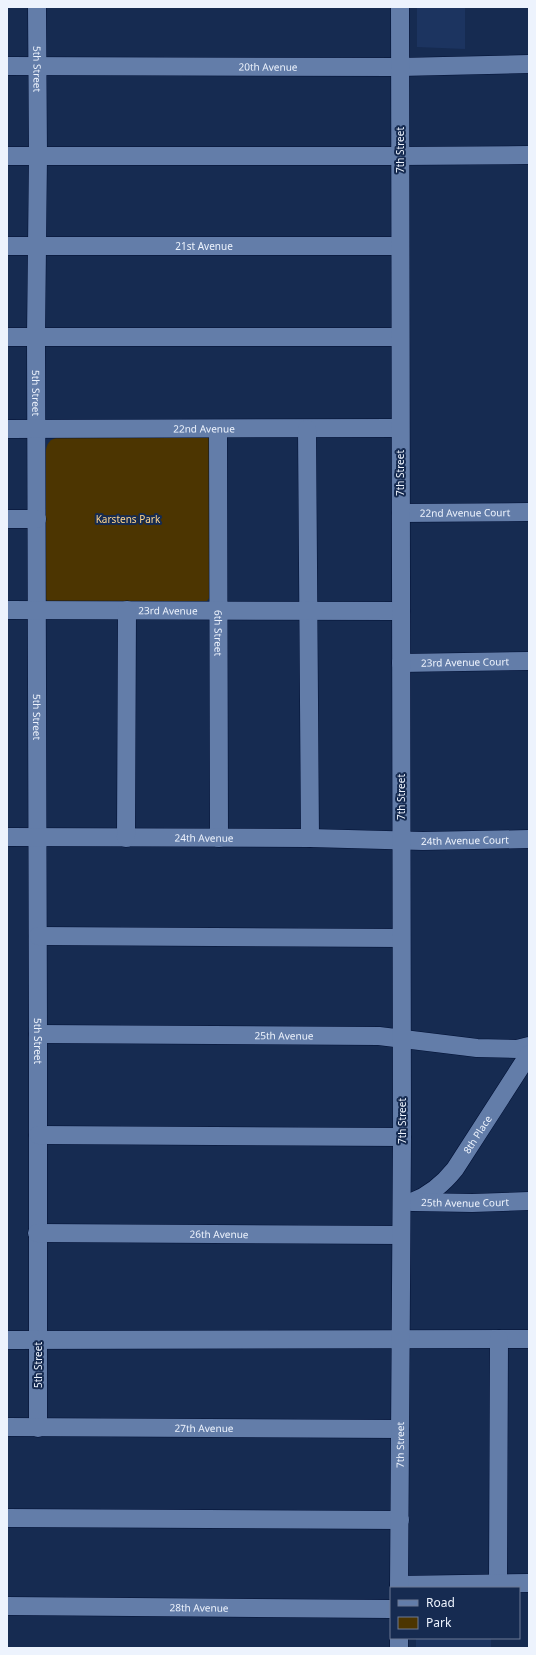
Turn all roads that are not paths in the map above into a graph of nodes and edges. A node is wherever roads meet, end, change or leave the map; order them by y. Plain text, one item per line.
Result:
1 (37, 7) edge
2 (400, 7) edge
3 (529, 64) edge
4 (7, 66) edge
5 (36, 66) junction
6 (400, 66) junction
7 (529, 155) edge
8 (7, 156) edge
9 (38, 156) junction
10 (400, 156) junction
11 (7, 246) edge
12 (37, 246) junction
13 (400, 246) junction
14 (7, 337) edge
15 (36, 337) junction
16 (400, 337) junction
17 (400, 428) junction
18 (7, 429) edge
19 (36, 429) junction
20 (218, 429) junction
21 (307, 429) junction
22 (529, 512) edge
23 (401, 513) junction
24 (7, 519) edge
25 (37, 519) junction
26 (7, 610) edge
27 (37, 610) junction
28 (127, 610) junction
29 (218, 610) junction
30 (307, 610) junction
31 (401, 611) junction
32 (529, 661) edge
33 (401, 663) junction
34 (7, 837) edge
35 (38, 838) junction
36 (126, 838) junction
37 (219, 838) junction
38 (310, 838) junction
39 (529, 839) edge
40 (401, 840) junction
41 (38, 936) junction
42 (401, 938) junction
43 (38, 1034) junction
44 (401, 1039) junction
45 (529, 1046) edge
46 (529, 1054) edge
47 (38, 1135) junction
48 (402, 1138) junction
49 (529, 1201) edge
50 (406, 1202) junction
51 (37, 1233) junction
52 (401, 1235) junction
53 (401, 1339) junction
54 (499, 1339) junction
55 (529, 1339) edge
56 (7, 1340) edge
57 (38, 1340) junction
58 (7, 1427) edge
59 (38, 1428) junction
60 (400, 1429) junction
61 (7, 1518) edge
62 (400, 1520) junction
63 (529, 1583) edge
64 (498, 1584) junction
65 (399, 1587) edge
66 (7, 1606) edge
67 (390, 1609) edge

1 - 5 street, 5th Street
2 - 6 street, 7th Street
3 - 6 street, 20th Avenue
4 - 5 street, 20th Avenue
5 - 6 street, 20th Avenue
5 - 9 street, 5th Street
6 - 10 street, 7th Street
7 - 10 street
8 - 9 street
9 - 10 street
9 - 12 street, 5th Street
10 - 13 street, 7th Street
11 - 12 street, 21st Avenue
12 - 13 street, 21st Avenue
12 - 15 street, 5th Street
13 - 16 street, 7th Street
14 - 15 street
15 - 16 street
15 - 19 street, 5th Street
16 - 17 street, 7th Street
17 - 21 street, 22nd Avenue
17 - 23 street, 7th Street
18 - 19 street, 22nd Avenue
19 - 20 street, 22nd Avenue
19 - 25 street, 5th Street
20 - 21 street, 22nd Avenue
20 - 29 street, 6th Street
21 - 30 street
22 - 23 street, 22nd Avenue Court
23 - 31 street, 7th Street
24 - 25 street
25 - 27 street, 5th Street
26 - 27 street, 23rd Avenue
27 - 28 street, 23rd Avenue
27 - 35 street, 5th Street
28 - 29 street, 23rd Avenue
28 - 36 street
29 - 30 street, 23rd Avenue
29 - 37 street, 6th Street
30 - 31 street, 23rd Avenue
30 - 38 street
31 - 33 street, 7th Street
32 - 33 street, 23rd Avenue Court
33 - 40 street, 7th Street
34 - 35 street, 24th Avenue
35 - 36 street, 24th Avenue
35 - 41 street, 5th Street
36 - 37 street, 24th Avenue
37 - 38 street, 24th Avenue
38 - 40 street, 24th Avenue
39 - 40 street, 24th Avenue Court
40 - 42 street, 7th Street
41 - 42 street
41 - 43 street, 5th Street
42 - 44 street, 7th Street
43 - 44 street, 25th Avenue
43 - 47 street, 5th Street
44 - 45 street, 25th Avenue
44 - 48 street, 7th Street
46 - 50 street, 8th Place
47 - 48 street
47 - 51 street, 5th Street
48 - 50 street, 7th Street
49 - 50 street, 25th Avenue Court
50 - 52 street, 7th Street
51 - 52 street, 26th Avenue
51 - 57 street, 5th Street
52 - 53 street, 7th Street
53 - 54 street
53 - 57 street
53 - 60 street, 7th Street
54 - 55 street
54 - 64 street
56 - 57 street
57 - 59 street, 5th Street
58 - 59 street, 27th Avenue
59 - 60 street, 27th Avenue
60 - 62 street, 7th Street
61 - 62 street
62 - 65 street, 7th Street
63 - 64 street
64 - 65 street
66 - 67 street, 28th Avenue

